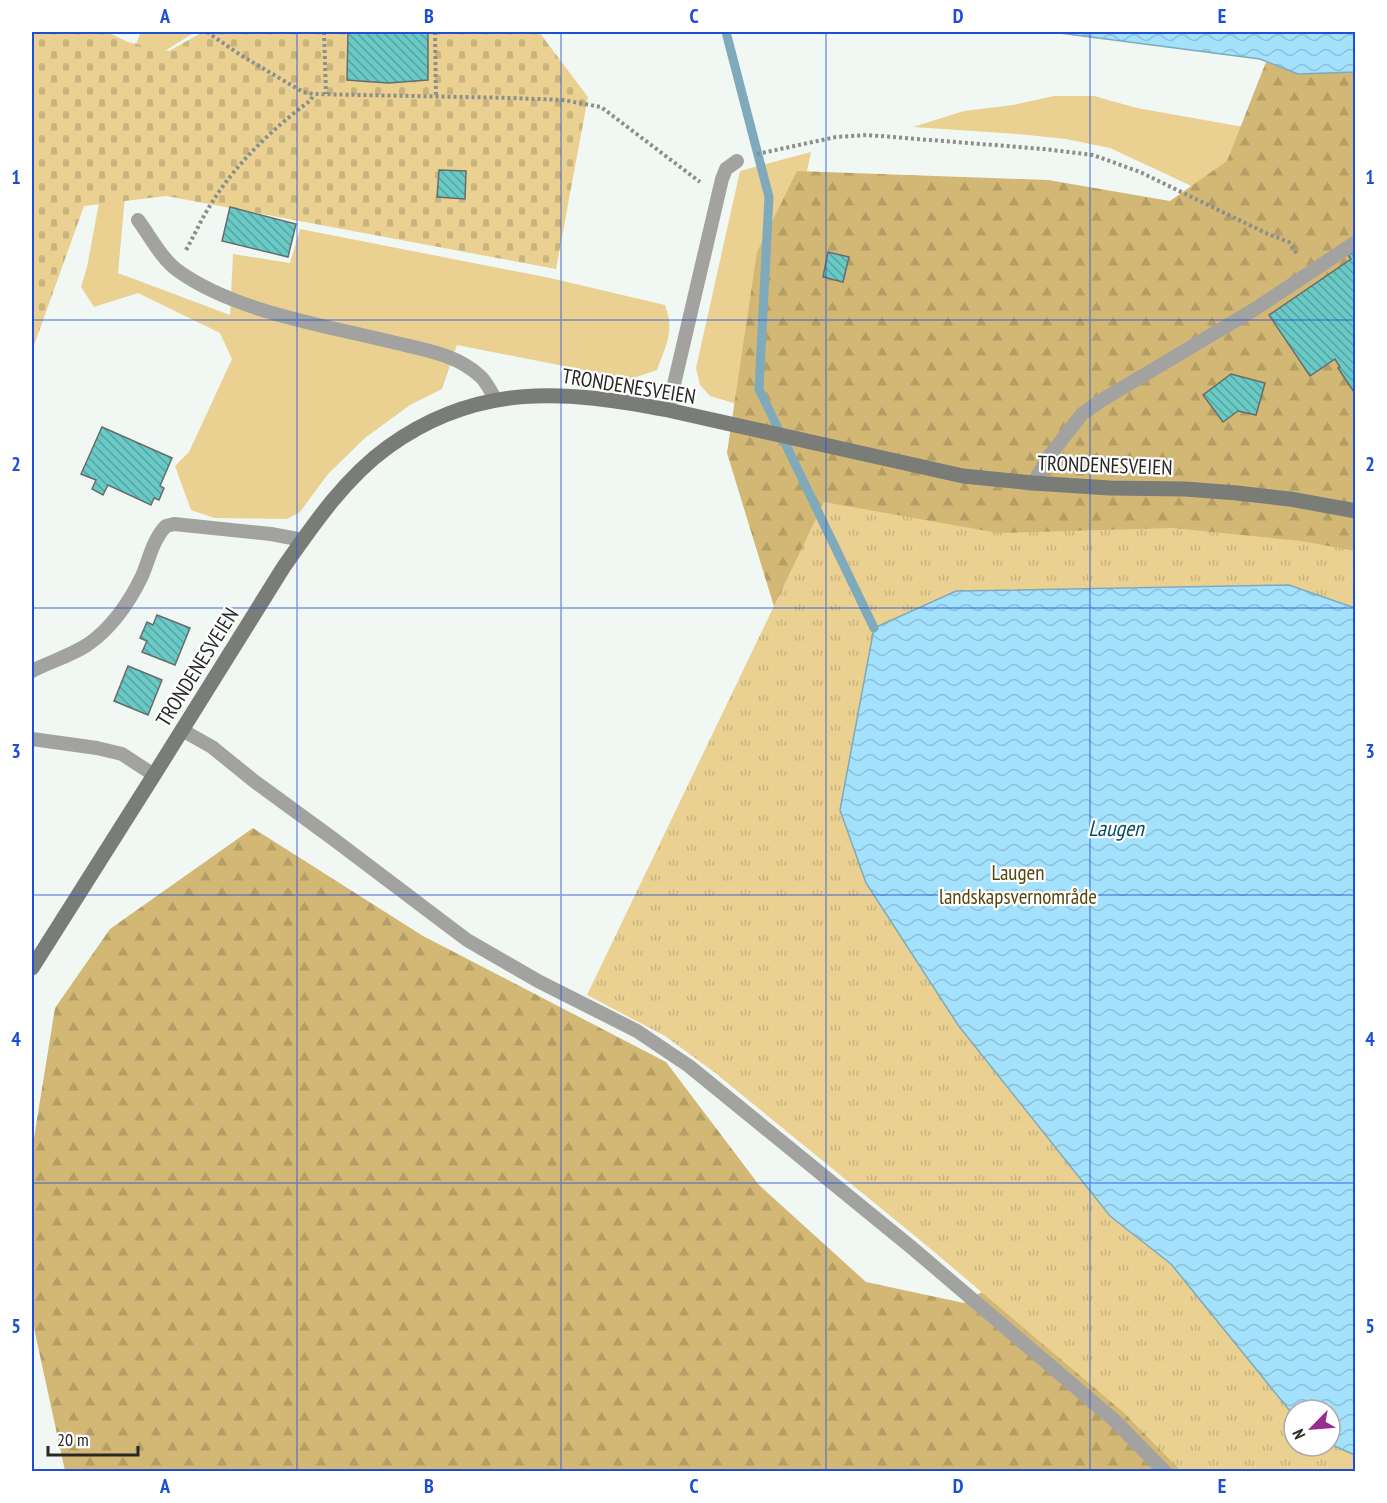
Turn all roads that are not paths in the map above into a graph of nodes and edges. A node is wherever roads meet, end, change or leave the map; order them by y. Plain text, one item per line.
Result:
1 (737, 161) road end
2 (138, 220) dead end
3 (1356, 242) edge
4 (496, 400) junction
5 (668, 410) junction
6 (1033, 483) junction
7 (1356, 511) edge
8 (303, 540) junction
9 (32, 670) edge
10 (182, 730) junction
11 (32, 739) edge
12 (154, 776) junction
13 (32, 968) edge
14 (1165, 1472) edge

1 - 5 lane
2 - 4 lane
3 - 6 lane
4 - 5 main road, TRONDENESVEIEN
4 - 8 main road, TRONDENESVEIEN
5 - 6 main road, TRONDENESVEIEN
6 - 7 main road, TRONDENESVEIEN
8 - 9 lane
8 - 10 main road, TRONDENESVEIEN
10 - 12 main road, TRONDENESVEIEN
10 - 14 lane
11 - 12 lane
12 - 13 main road, TRONDENESVEIEN

